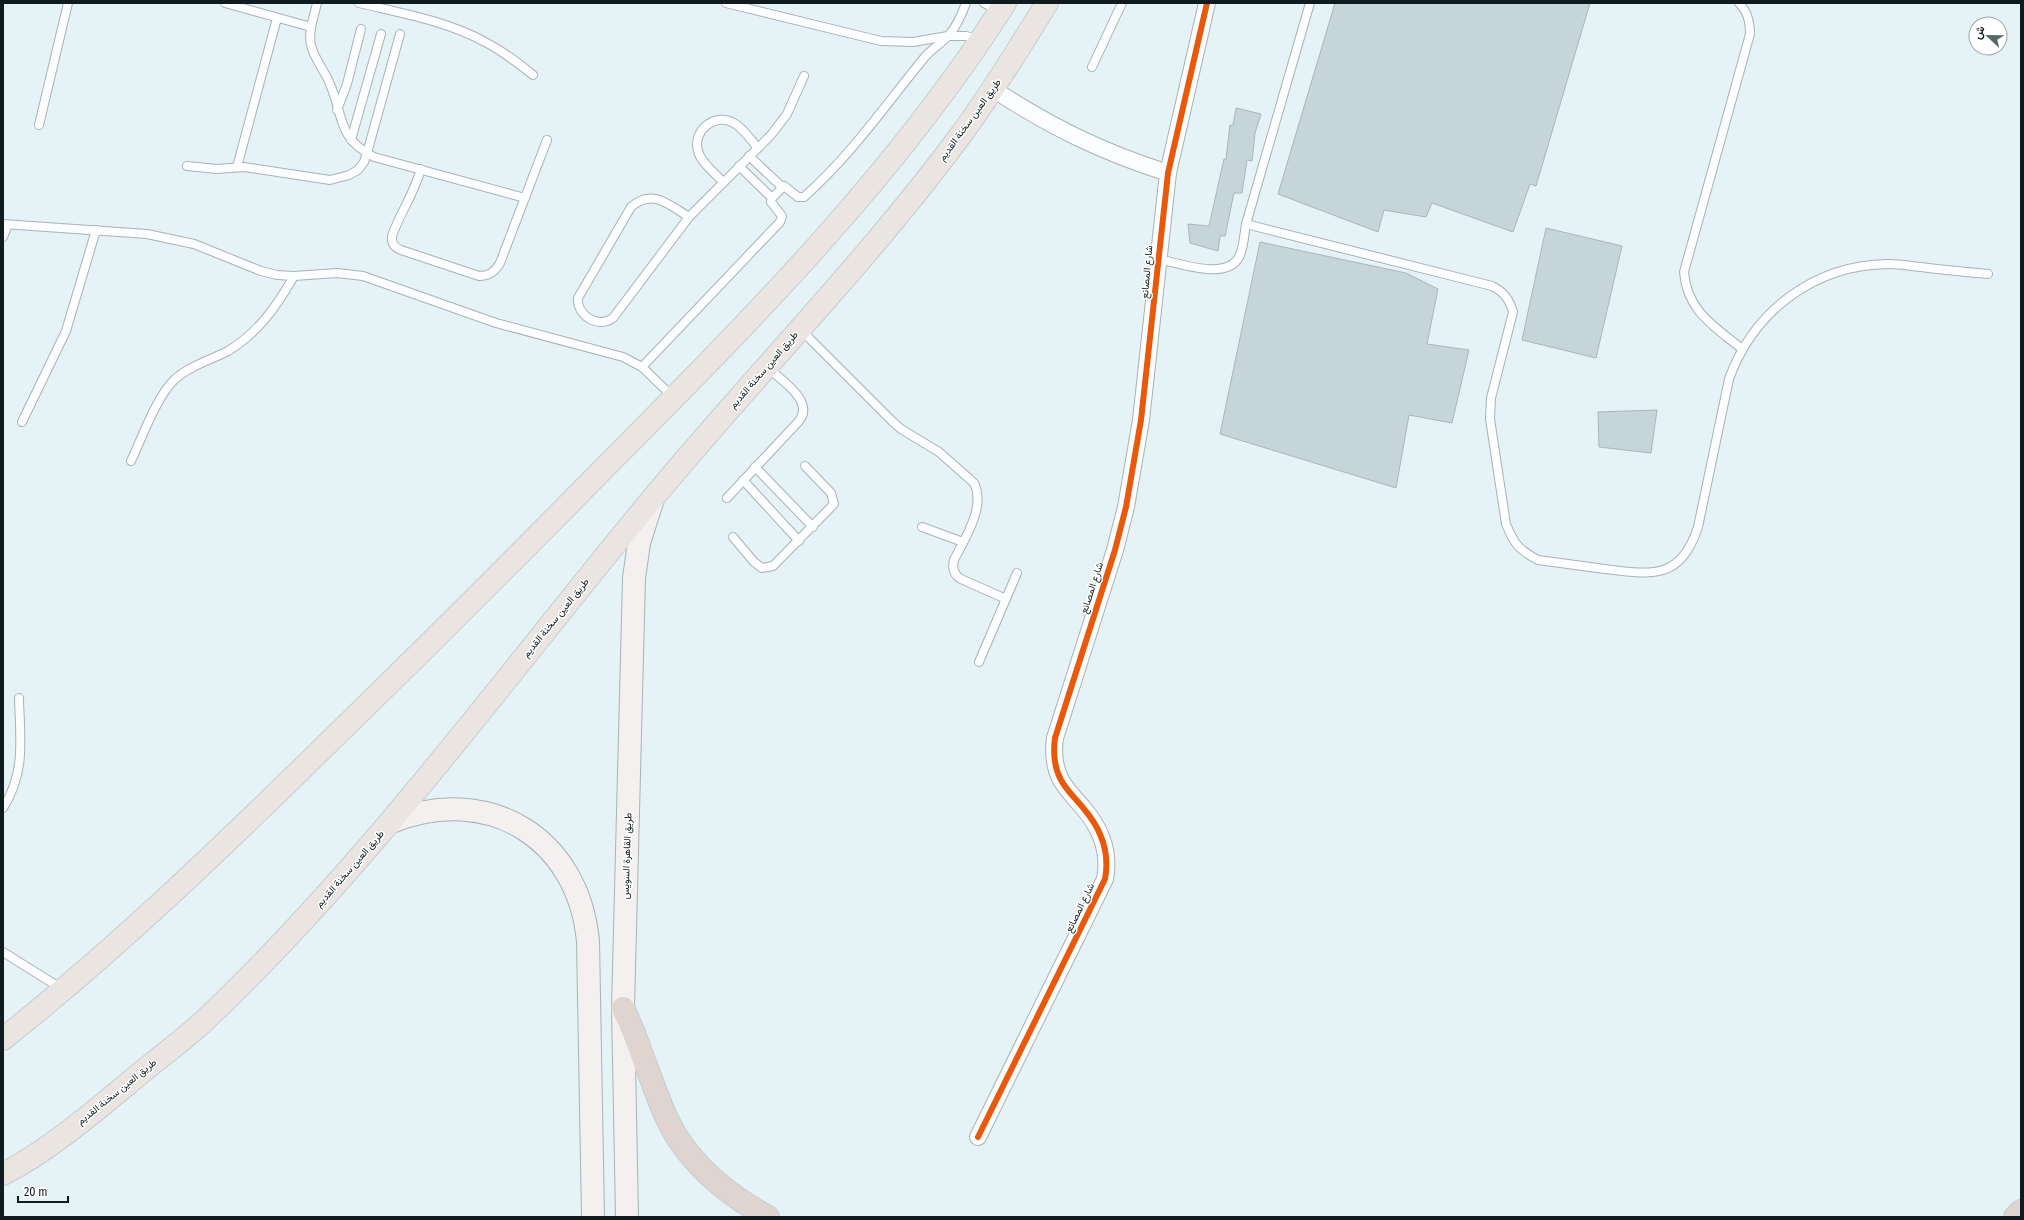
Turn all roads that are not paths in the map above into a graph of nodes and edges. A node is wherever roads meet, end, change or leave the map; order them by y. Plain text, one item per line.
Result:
1 (68, 3) edge
2 (228, 3) edge
3 (317, 3) edge
4 (358, 3) edge
5 (726, 3) edge
6 (966, 3) edge
7 (1047, 3) edge
8 (1122, 3) edge
9 (1207, 3) edge
10 (1310, 3) edge
11 (1739, 3) edge
12 (996, 6) edge
13 (251, 7) edge
14 (277, 18) junction
15 (311, 28) junction
16 (361, 29) dead end
17 (381, 34) dead end
18 (400, 34) dead end
19 (948, 36) junction
20 (982, 39) junction
21 (1092, 67) dead end
22 (533, 75) dead end
23 (804, 76) dead end
24 (993, 89) junction
25 (337, 110) junction
26 (39, 125) dead end
27 (351, 140) junction
28 (547, 140) dead end
29 (758, 148) junction
30 (367, 153) junction
31 (749, 156) junction
32 (187, 166) dead end
33 (739, 166) junction
34 (237, 167) junction
35 (421, 169) junction
36 (1168, 173) junction
37 (723, 182) junction
38 (782, 187) junction
39 (525, 198) junction
40 (772, 198) junction
41 (689, 217) junction
42 (1246, 224) junction
43 (5, 225) edge
44 (96, 230) junction
45 (3, 237) edge
46 (1158, 259) junction
47 (1988, 274) dead end
48 (294, 276) junction
49 (800, 330) junction
50 (1742, 349) junction
51 (642, 367) junction
52 (767, 367) junction
53 (674, 397) junction
54 (22, 422) dead end
55 (131, 461) dead end
56 (805, 466) dead end
57 (755, 467) junction
58 (743, 480) junction
59 (653, 497) junction
60 (727, 498) dead end
61 (813, 527) junction
62 (922, 527) dead end
63 (733, 537) dead end
64 (799, 541) junction
65 (963, 542) junction
66 (1017, 573) dead end
67 (1006, 599) junction
68 (979, 662) dead end
69 (19, 698) dead end
70 (3, 808) edge
71 (392, 822) junction
72 (3, 952) edge
73 (65, 990) junction
74 (623, 1008) junction
75 (3, 1039) edge
76 (978, 1137) dead end
77 (3, 1174) edge
78 (2021, 1211) edge
79 (593, 1217) edge
80 (627, 1217) edge
81 (768, 1217) edge
82 (2015, 1217) edge

1 - 26 lane
2 - 13 lane
3 - 15 lane
4 - 22 lane
5 - 19 lane
6 - 19 lane
7 - 24 main road, طريق العين سخنة القديم
8 - 21 lane
9 - 36 street, شارع المصانع
10 - 42 lane
11 - 50 lane
12 - 20 main road
13 - 14 lane
14 - 15 lane
14 - 34 lane
15 - 25 lane
16 - 25 lane
17 - 27 lane
18 - 30 lane
19 - 20 lane
19 - 38 lane
20 - 53 main road
23 - 29 lane
24 - 36 street
24 - 49 main road, طريق العين سخنة القديم
25 - 27 lane
27 - 30 lane
28 - 39 lane
29 - 31 lane
29 - 37 lane
30 - 34 lane
30 - 35 lane
31 - 33 lane
31 - 38 lane
32 - 34 lane
33 - 37 lane
33 - 40 lane
35 - 39 lane
35 - 39 lane
36 - 46 street, شارع المصانع
37 - 41 lane
38 - 40 lane
40 - 51 lane
41 - 41 lane
42 - 46 lane
42 - 50 lane
43 - 44 lane
43 - 45 lane
44 - 48 lane
44 - 54 lane
46 - 76 street, شارع المصانع
47 - 50 lane
48 - 51 lane
48 - 55 lane
49 - 52 main road, طريق العين سخنة القديم
49 - 65 lane
51 - 53 lane
52 - 57 lane
52 - 59 main road, طريق العين سخنة القديم
53 - 73 main road
56 - 61 lane
57 - 58 lane
57 - 61 lane
58 - 60 lane
58 - 64 lane
59 - 71 main road, طريق العين سخنة القديم
59 - 74 main road, طريق القاهرة السويس
61 - 64 lane
62 - 65 lane
63 - 64 lane
65 - 67 lane
66 - 67 lane
67 - 68 lane
69 - 70 lane
71 - 77 main road, طريق العين سخنة القديم
71 - 79 main road
72 - 73 lane
73 - 75 main road
74 - 80 main road, طريق القاهرة السويس
74 - 81 highway
78 - 82 highway

